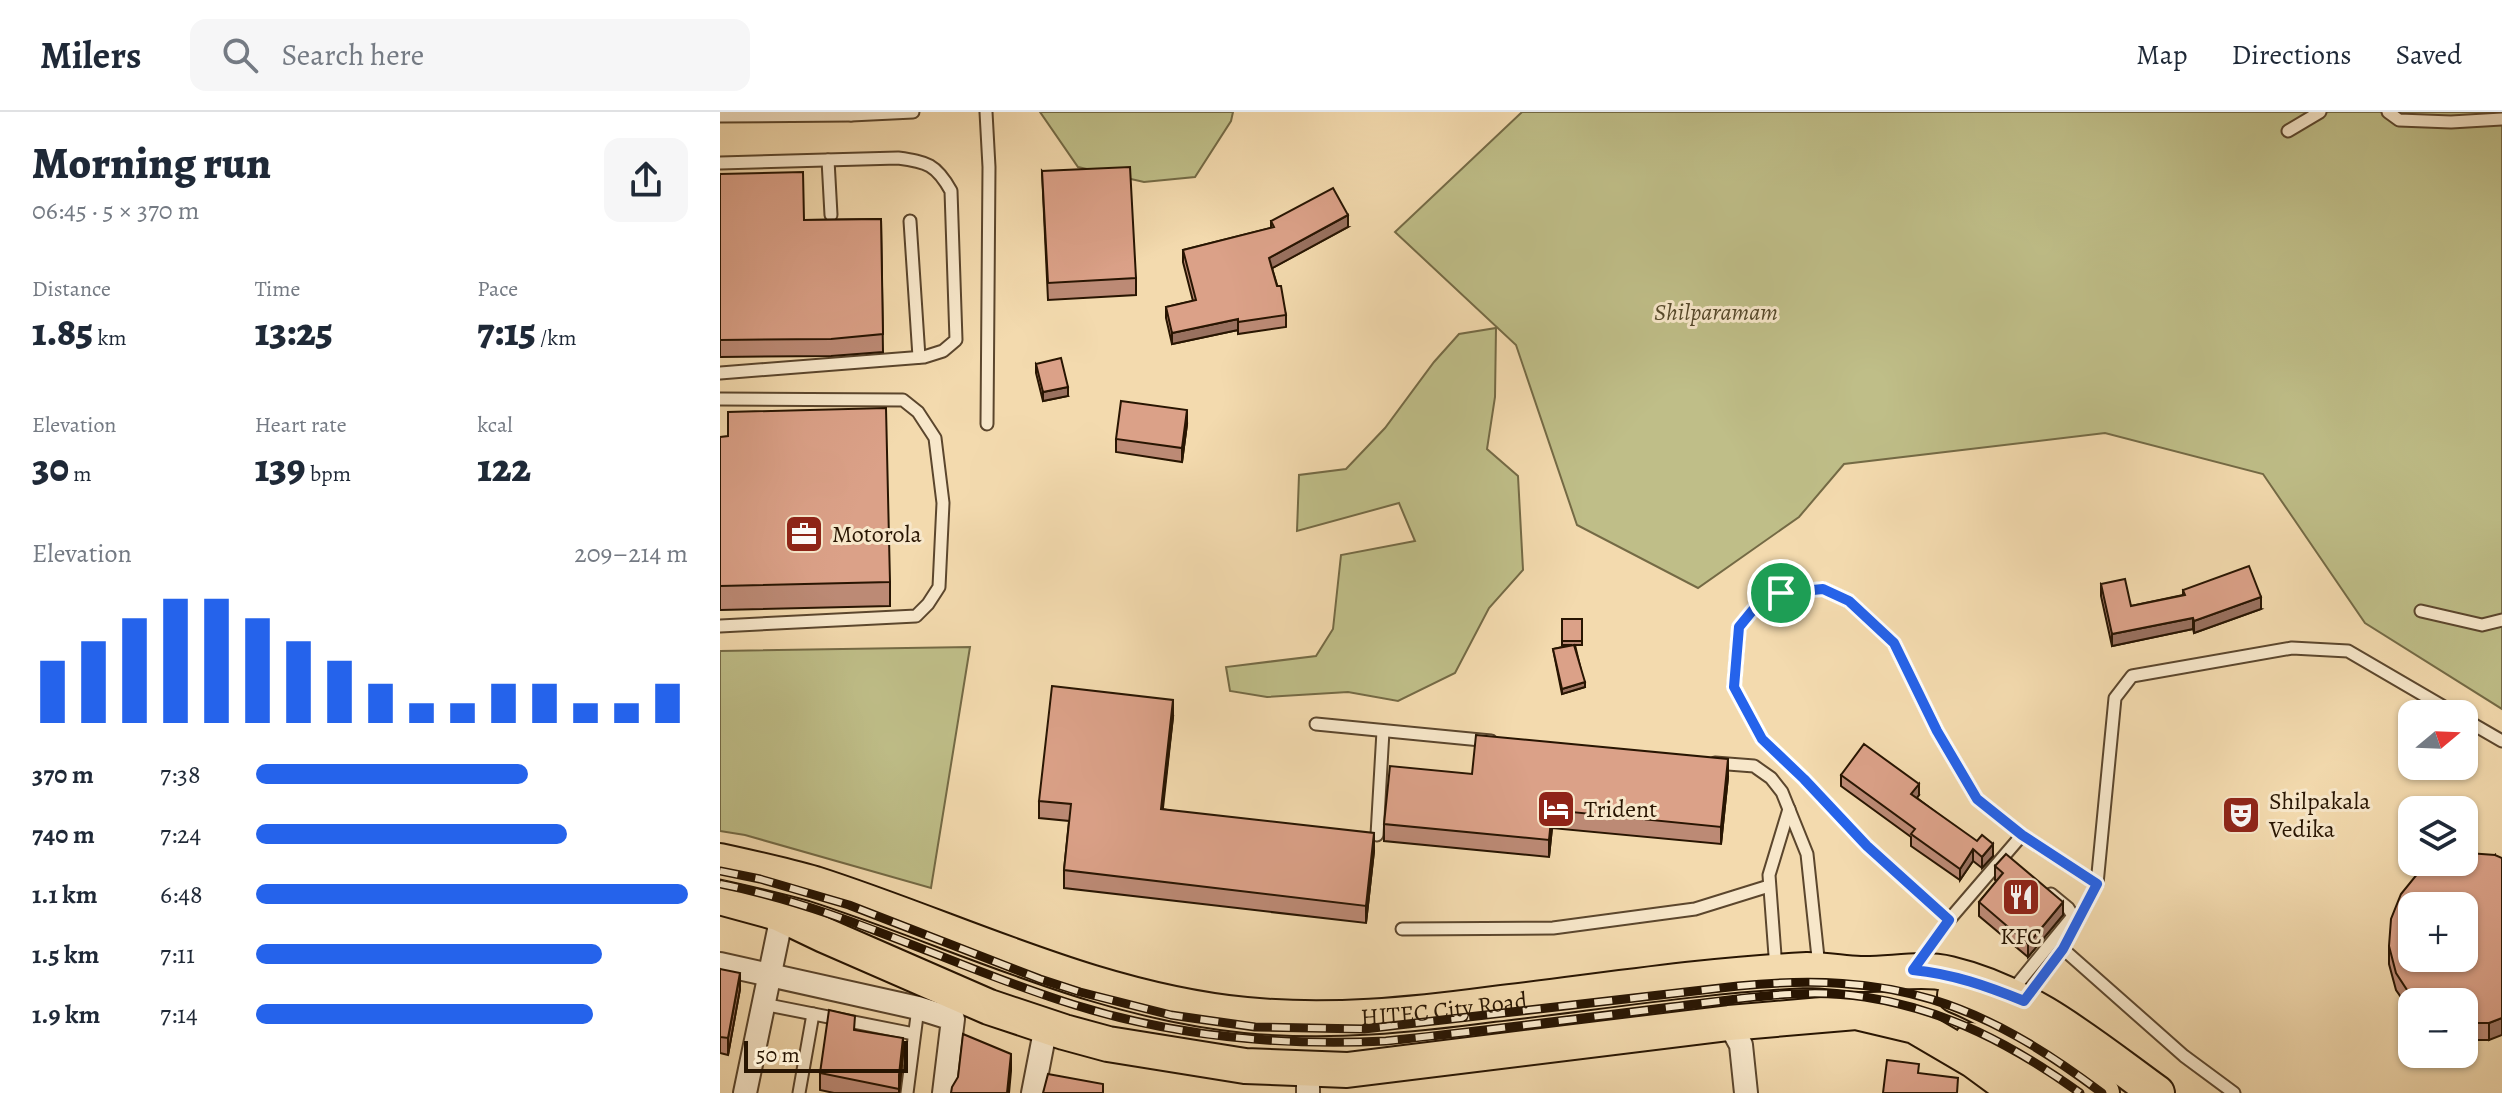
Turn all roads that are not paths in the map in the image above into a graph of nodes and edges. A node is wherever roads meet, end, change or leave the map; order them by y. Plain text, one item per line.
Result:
1 (913, 112) edge
2 (986, 112) edge
3 (2320, 112) edge
4 (2388, 112) edge
5 (851, 113) edge
6 (720, 116) edge
7 (2502, 119) edge
8 (2288, 131) dead end
9 (828, 160) junction
10 (720, 163) edge
11 (831, 215) dead end
12 (910, 221) dead end
13 (919, 357) junction
14 (720, 373) edge
15 (720, 399) edge
16 (987, 424) dead end
17 (2421, 611) dead end
18 (2502, 620) edge
19 (720, 626) edge
20 (2432, 700) edge
21 (1316, 724) dead end
22 (2478, 727) edge
23 (1383, 731) junction
24 (2502, 741) edge
25 (1500, 742) edge
26 (1709, 762) edge
27 (1789, 809) junction
28 (1377, 835) edge
29 (2022, 835) junction
30 (2004, 855) junction
31 (720, 861) edge
32 (2015, 864) edge
33 (2097, 884) junction
34 (1769, 886) junction
35 (2046, 889) edge
36 (720, 897) edge
37 (778, 913) junction
38 (1949, 920) junction
39 (1402, 929) dead end
40 (2063, 949) junction
41 (720, 964) edge
42 (1820, 970) junction
43 (1913, 970) junction
44 (1776, 973) junction
45 (1861, 974) junction
46 (769, 975) junction
47 (763, 1004) junction
48 (2013, 1006) junction
49 (918, 1008) junction
50 (1856, 1012) junction
51 (813, 1014) junction
52 (1729, 1023) junction
53 (1046, 1026) junction
54 (914, 1034) junction
55 (1306, 1080) edge
56 (745, 1093) edge
57 (799, 1093) edge
58 (907, 1093) edge
59 (944, 1093) edge
60 (1033, 1093) edge
61 (1746, 1093) edge
62 (2018, 1093) edge
63 (2062, 1093) edge
64 (2102, 1093) edge
65 (2157, 1093) edge
66 (2234, 1093) edge

1 - 5 lane
2 - 16 lane
3 - 8 lane
4 - 7 lane
5 - 6 lane
9 - 10 lane
9 - 11 lane
9 - 13 lane
12 - 13 lane
13 - 14 lane
15 - 19 lane
17 - 18 lane
20 - 33 lane
21 - 23 lane
22 - 24 lane
23 - 25 lane
23 - 28 lane
26 - 27 lane
27 - 34 lane
27 - 42 lane
29 - 30 lane
29 - 33 lane
29 - 38 lane
30 - 32 lane
30 - 38 lane
31 - 44 main road, HITEC City Road
33 - 40 lane
34 - 39 lane
34 - 44 lane
35 - 48 lane
36 - 37 main road, HITEC City Road
37 - 46 street
37 - 53 main road, HITEC City Road
38 - 43 lane
40 - 48 lane
40 - 66 lane
41 - 46 street
42 - 44 main road, HITEC City Road
42 - 45 main road, HITEC City Road
43 - 45 main road, HITEC City Road
43 - 48 main road, HITEC City Road
45 - 48 main road
46 - 47 street
46 - 49 street
47 - 51 lane
47 - 56 street
48 - 64 main road
48 - 65 main road, HITEC City Road
49 - 54 lane
49 - 59 street
50 - 52 main road, HITEC City Road
50 - 62 main road, HITEC City Road
50 - 63 main road
51 - 54 lane
51 - 57 lane
52 - 55 main road, HITEC City Road
52 - 61 street
53 - 55 main road, HITEC City Road
53 - 60 street
54 - 58 lane

